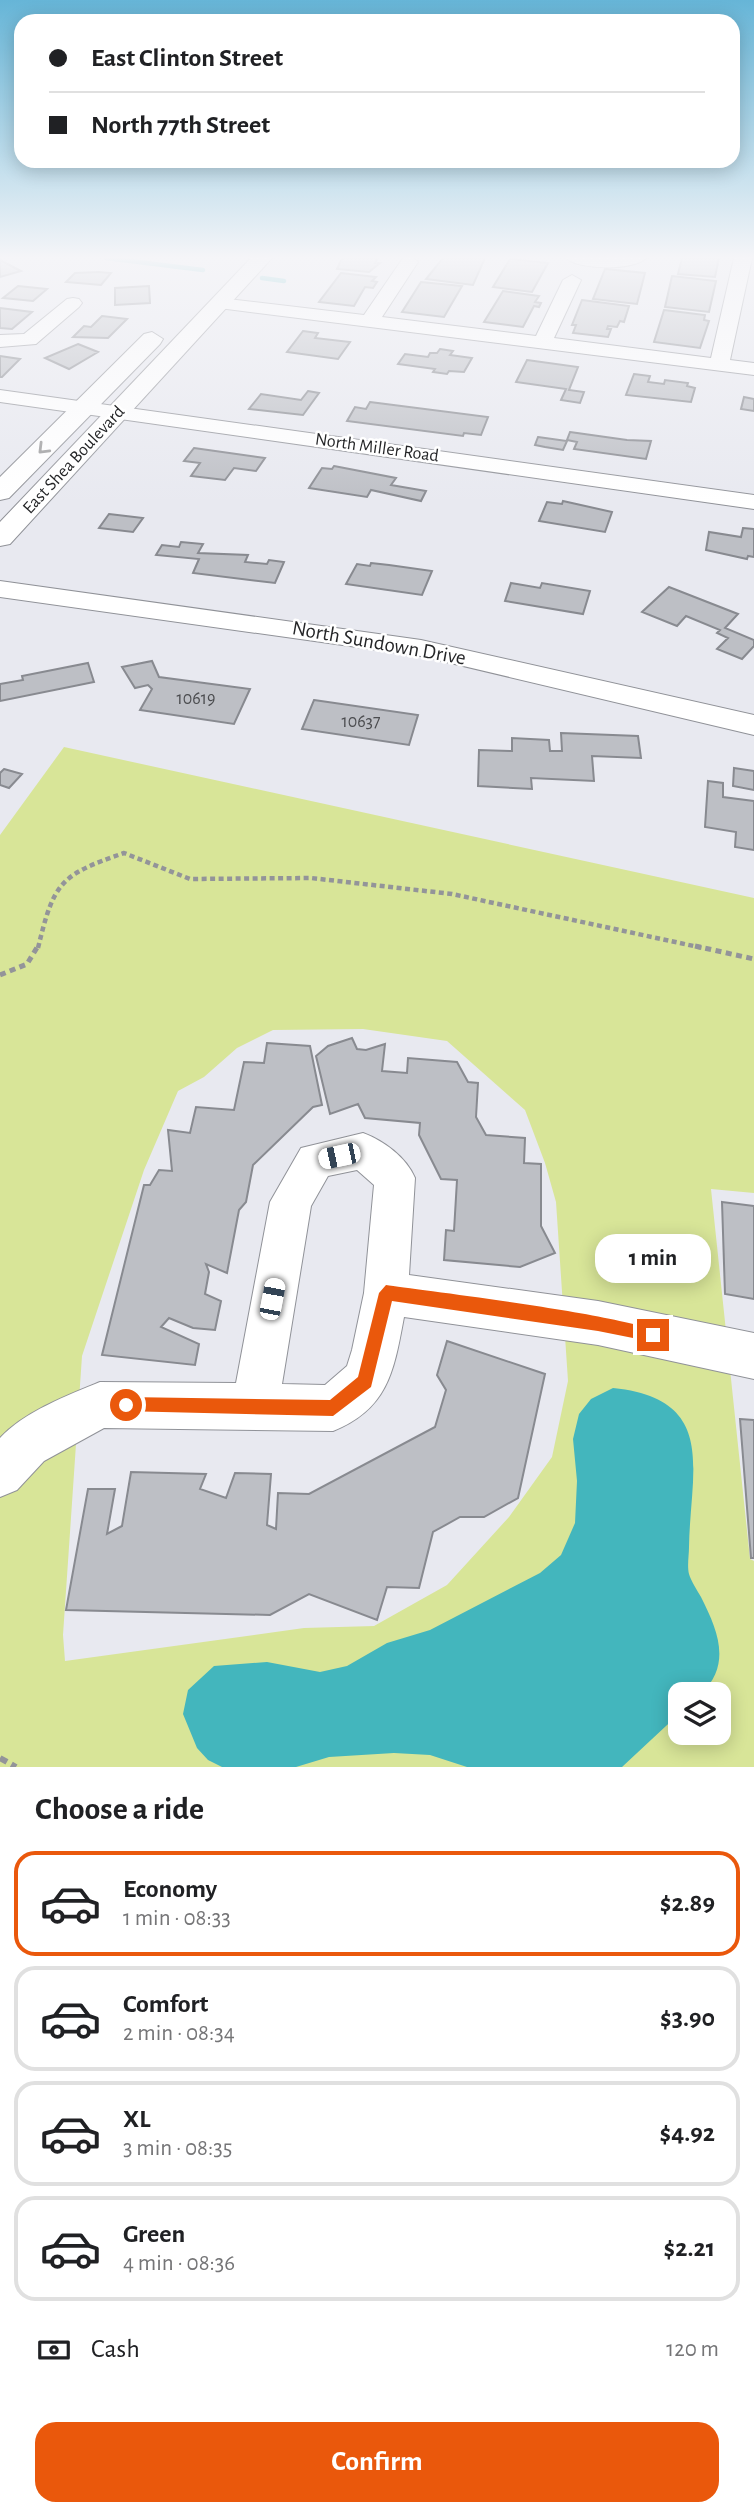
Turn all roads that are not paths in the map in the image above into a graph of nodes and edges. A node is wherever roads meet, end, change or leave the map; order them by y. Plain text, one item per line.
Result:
1 (151, 340) edge
2 (185, 340) edge
3 (529, 340) edge
4 (726, 340) edge
5 (542, 342) joint
6 (719, 365) junction
7 (754, 369) edge
8 (0, 396) edge
9 (86, 406) junction
10 (120, 411) junction
11 (0, 492) edge
12 (754, 502) edge
13 (0, 538) edge
14 (0, 589) edge
15 (754, 725) edge
16 (386, 1293) junction
17 (754, 1356) edge
18 (256, 1406) junction
19 (0, 1473) edge

1 - 9 main road, East Shea Boulevard
2 - 10 main road, East Shea Boulevard
3 - 5 street
4 - 6 street
5 - 6 street
6 - 7 street
8 - 9 street, North Miller Road
9 - 10 street, North Miller Road
9 -> 11 main road, East Shea Boulevard
10 - 12 street, North Miller Road
10 - 13 main road, East Shea Boulevard
14 - 15 street, North Sundown Drive
16 - 17 street
16 - 18 street
16 - 18 street
18 - 19 street

